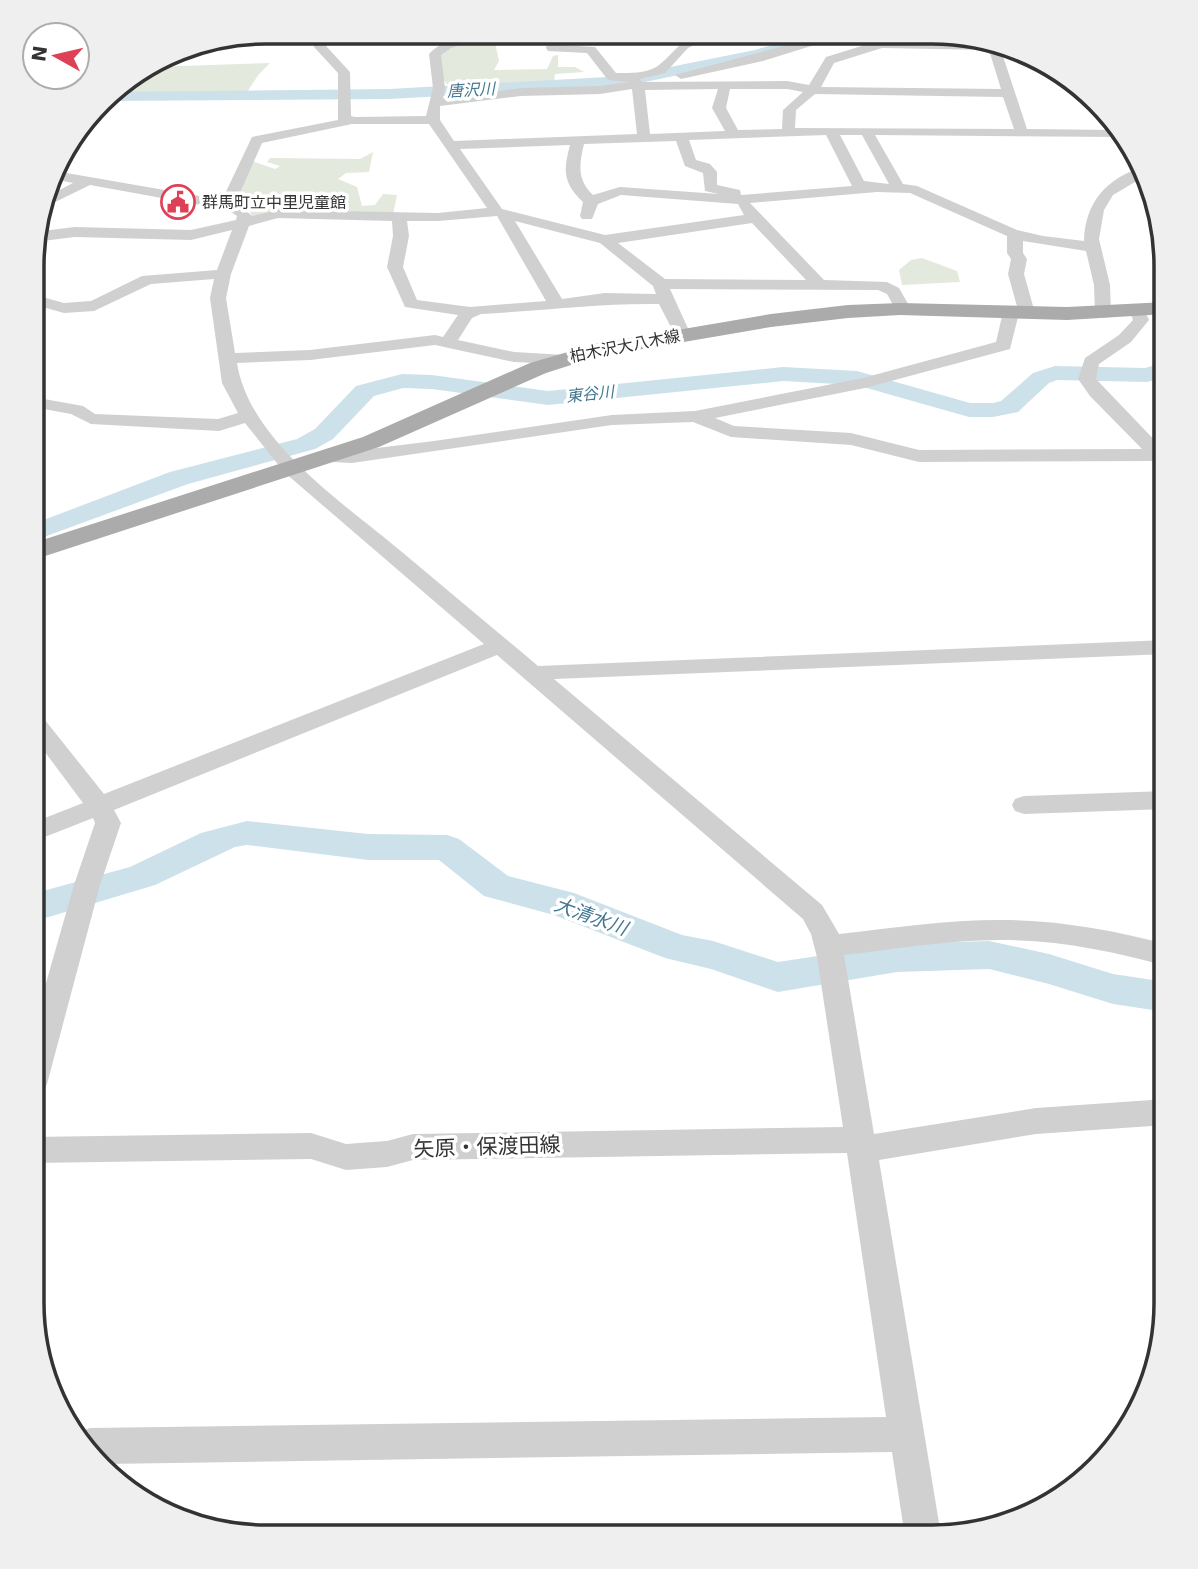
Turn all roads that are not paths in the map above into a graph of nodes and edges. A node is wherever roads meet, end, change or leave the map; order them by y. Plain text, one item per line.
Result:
1 (319, 44) edge
2 (452, 44) edge
3 (553, 44) edge
4 (686, 44) edge
5 (808, 44) edge
6 (881, 44) edge
7 (995, 53) edge
8 (635, 82) junction
9 (725, 85) junction
10 (813, 90) junction
11 (1008, 93) junction
12 (438, 95) junction
13 (433, 120) junction
14 (350, 121) junction
15 (831, 131) junction
16 (866, 131) junction
17 (789, 133) junction
18 (733, 134) junction
19 (1022, 134) junction
20 (1111, 134) edge
21 (681, 138) junction
22 (644, 139) junction
23 (578, 142) junction
24 (451, 145) junction
25 (63, 176) edge
26 (1135, 176) edge
27 (89, 180) junction
28 (873, 188) junction
29 (898, 188) junction
30 (54, 198) edge
31 (742, 199) junction
32 (591, 201) junction
33 (227, 205) junction
34 (500, 213) junction
35 (399, 216) junction
36 (753, 218) junction
37 (242, 221) junction
38 (559, 228) junction
39 (1015, 234) junction
40 (46, 236) edge
41 (605, 240) junction
42 (1093, 247) junction
43 (223, 274) junction
44 (819, 284) junction
45 (663, 292) junction
46 (44, 303) edge
47 (557, 305) junction
48 (903, 309) junction
49 (1154, 310) edge
50 (472, 312) junction
51 (1019, 312) junction
52 (1138, 312) junction
53 (1103, 313) junction
54 (683, 335) junction
55 (447, 343) junction
56 (228, 358) junction
57 (559, 359) junction
58 (44, 404) edge
59 (249, 416) junction
60 (695, 416) junction
61 (1154, 448) edge
62 (332, 456) junction
63 (281, 457) junction
64 (1154, 458) edge
65 (44, 548) edge
66 (499, 646) junction
67 (1154, 647) edge
68 (532, 673) junction
69 (44, 734) edge
70 (1154, 800) edge
71 (1024, 805) dead end
72 (101, 808) junction
73 (44, 829) edge
74 (1154, 952) edge
75 (832, 963) junction
76 (44, 1041) edge
77 (1154, 1113) edge
78 (861, 1145) junction
79 (44, 1150) edge
80 (907, 1434) junction
81 (96, 1446) edge
82 (921, 1525) edge

1 - 14 street
2 - 12 street
3 - 8 street
4 - 8 street
5 - 8 street
6 - 10 street
7 - 11 street
8 - 9 street
8 - 12 street
8 - 22 street
9 - 10 street
9 - 18 street
10 - 11 street
10 - 17 street
11 - 19 street
12 - 13 street
13 - 14 street
13 - 24 street
14 - 33 street
15 - 16 street
15 - 17 street
15 - 28 street
16 - 19 street
16 - 29 street
17 - 18 street
18 - 21 street
19 - 20 street
21 - 22 street
21 - 31 street
22 - 23 street
23 - 24 street
23 - 32 street
24 - 34 street
25 - 27 street
26 - 42 street
27 - 30 street
27 - 33 street
28 - 29 street
28 - 31 street
29 - 39 street
31 - 32 street
31 - 36 street
32 - 38 street
33 - 37 street
34 - 35 street
34 - 38 street
34 - 47 street
35 - 37 street
35 - 50 street
36 - 41 street
36 - 44 street
37 - 40 street
37 - 43 street
38 - 41 street
39 - 42 street
39 - 51 street
41 - 45 street
42 - 53 street
43 - 46 street
43 - 56 street
44 - 45 street
44 - 48 street
45 - 47 street
45 - 54 street
47 - 50 street
48 - 51 main road, 柏木沢大八木線
48 - 54 main road, 柏木沢大八木線
49 - 52 main road, 柏木沢大八木線
50 - 55 street
51 - 53 main road, 柏木沢大八木線
51 - 60 street
52 - 53 main road, 柏木沢大八木線
52 - 61 street
54 - 57 main road, 柏木沢大八木線
55 - 56 street
55 - 57 street
56 - 59 street
57 - 62 main road, 柏木沢大八木線
58 - 59 street
59 - 63 street
60 - 62 street
60 - 64 street
62 - 63 main road, 柏木沢大八木線
63 - 65 main road, 柏木沢大八木線
63 - 66 street
66 - 68 street
66 - 72 street
67 - 68 street
68 - 75 street
69 - 72 street
70 - 71 street
72 - 73 street
72 - 76 street
74 - 75 street
75 - 78 street
77 - 78 street, 矢原・保渡田線
78 - 79 street, 矢原・保渡田線
78 - 80 street
80 - 81 street
80 - 82 street

